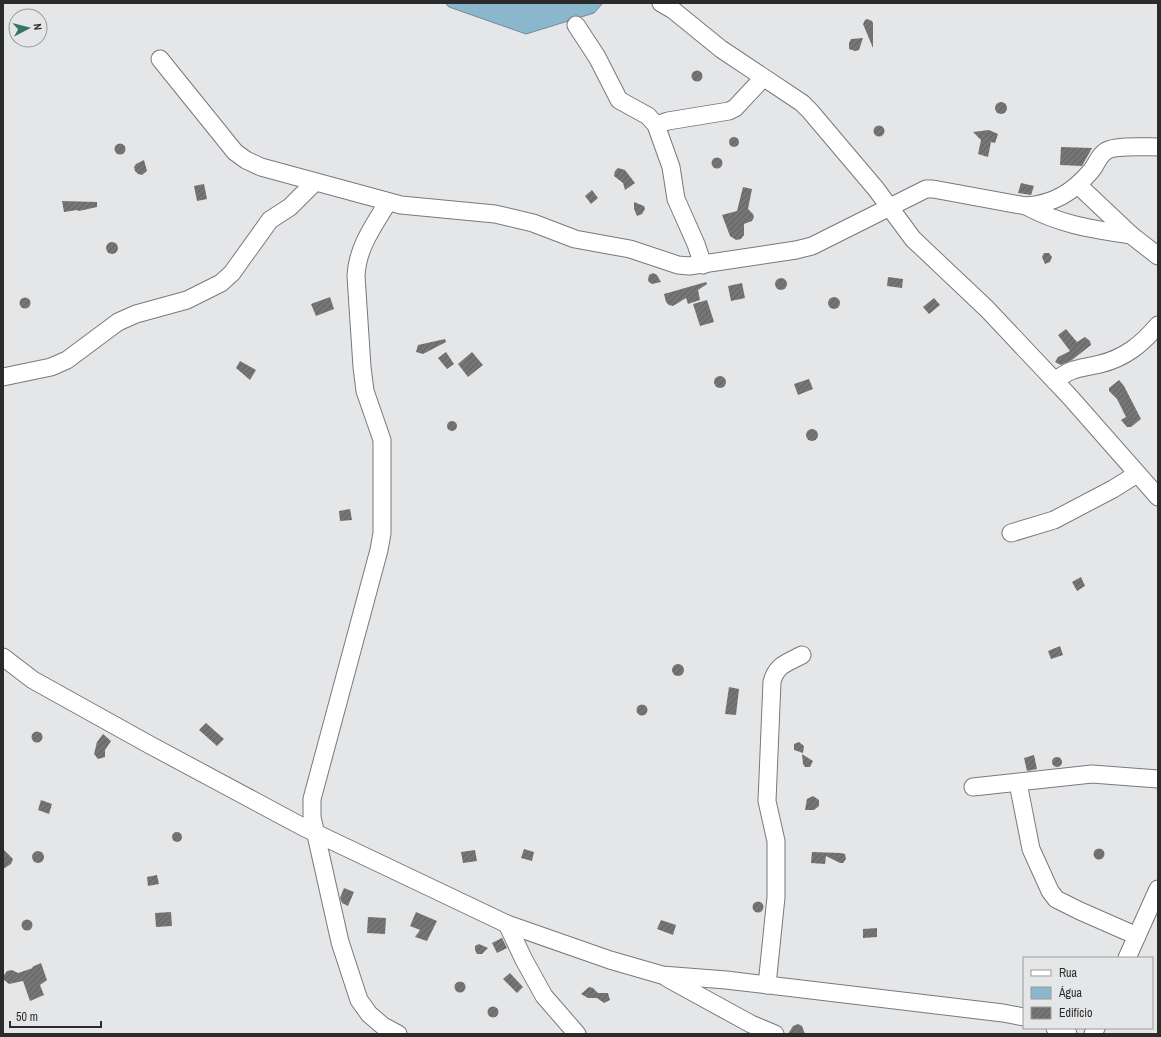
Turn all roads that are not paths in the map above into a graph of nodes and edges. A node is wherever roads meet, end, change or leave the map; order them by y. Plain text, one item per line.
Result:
1 (661, 3) edge
2 (576, 25) dead end
3 (160, 59) dead end
4 (763, 78) junction
5 (656, 125) junction
6 (1158, 147) edge
7 (315, 182) junction
8 (1078, 186) junction
9 (388, 202) junction
10 (1026, 206) junction
11 (891, 208) junction
12 (1131, 236) junction
13 (1158, 256) edge
14 (703, 265) junction
15 (1158, 325) edge
16 (3, 377) edge
17 (1055, 381) junction
18 (1137, 474) junction
19 (1158, 497) edge
20 (1011, 534) dead end
21 (802, 656) dead end
22 (3, 657) edge
23 (1158, 779) edge
24 (1018, 783) junction
25 (973, 787) dead end
26 (315, 833) junction
27 (1158, 889) edge
28 (507, 924) junction
29 (1137, 936) junction
30 (1127, 957) edge
31 (662, 974) junction
32 (767, 985) junction
33 (1023, 1018) edge
34 (1057, 1029) edge
35 (398, 1034) edge
36 (578, 1034) edge
37 (775, 1034) edge
38 (1068, 1034) edge

1 - 4 street
2 - 5 street
3 - 7 street
4 - 5 street
4 - 11 street
5 - 14 street
6 - 8 street
7 - 9 street
7 - 16 street
8 - 10 street
8 - 12 street
9 - 14 street
9 - 26 street
10 - 11 street
10 - 12 street
11 - 14 street
11 - 17 street
12 - 13 street
15 - 17 street
17 - 18 street
18 - 19 street
18 - 20 street
21 - 32 street
22 - 26 street
23 - 24 street
24 - 25 street
24 - 29 street
26 - 28 street
26 - 35 street
27 - 29 street
28 - 31 street
28 - 36 street
29 - 30 street
31 - 32 street
31 - 37 street
32 - 33 street
34 - 38 street

